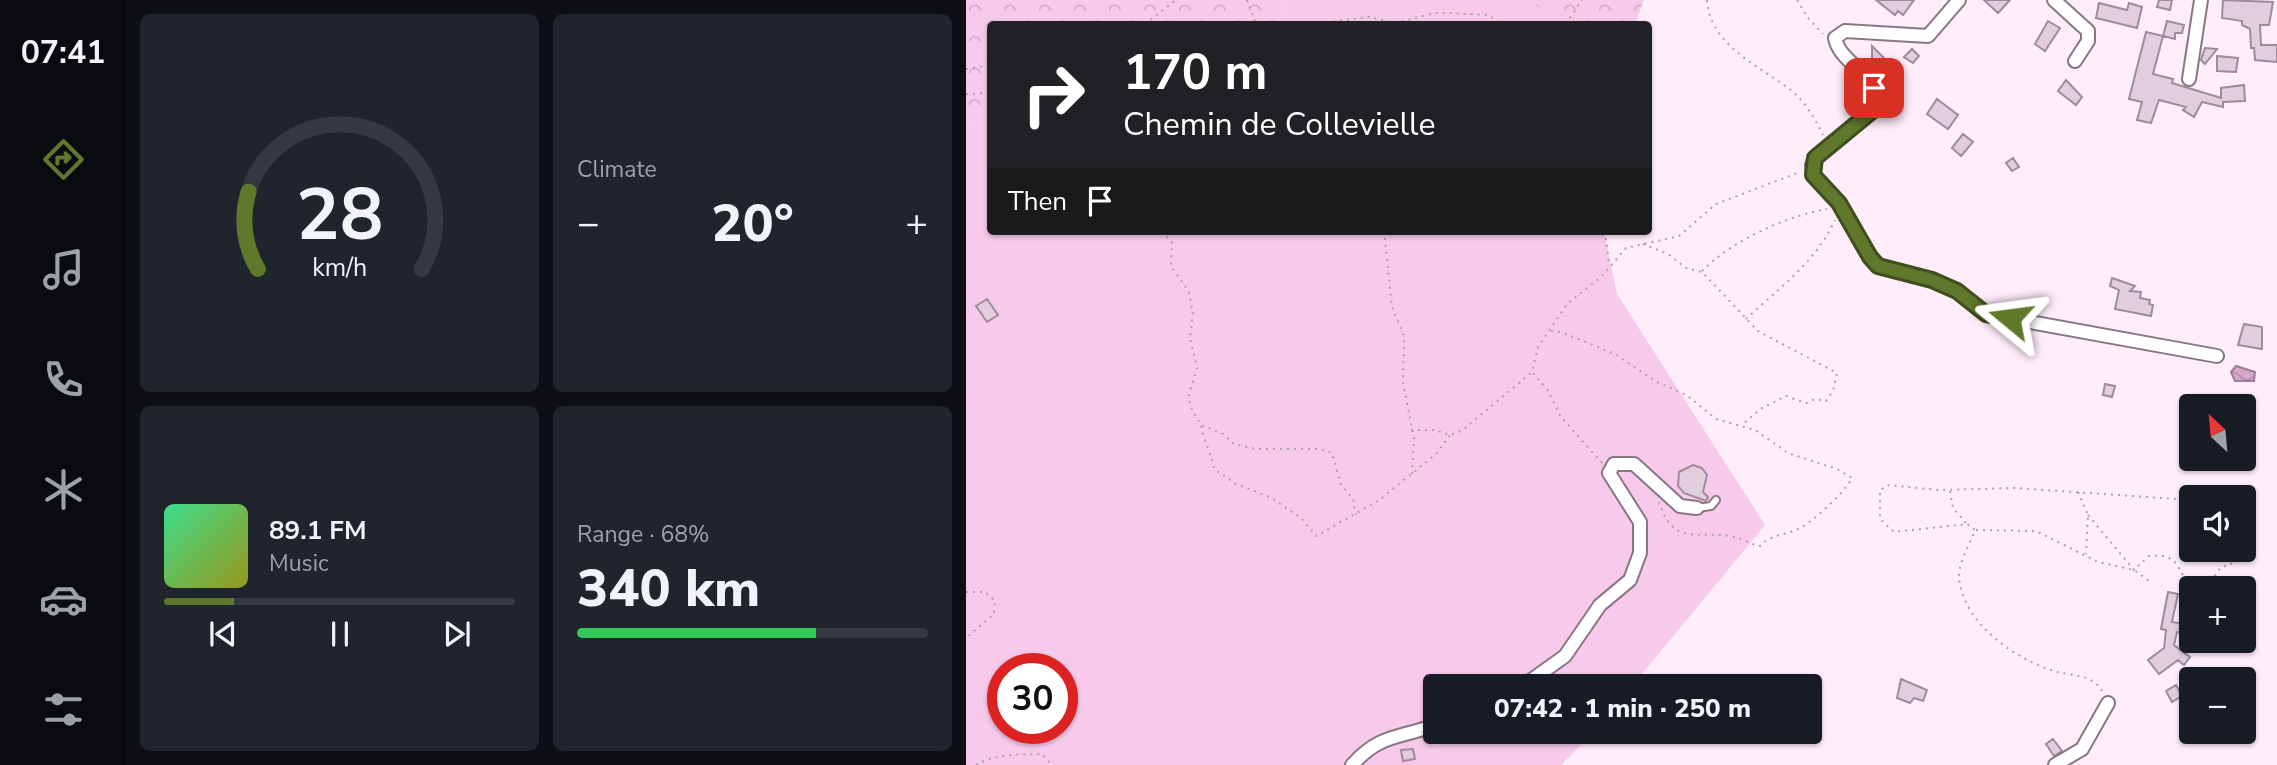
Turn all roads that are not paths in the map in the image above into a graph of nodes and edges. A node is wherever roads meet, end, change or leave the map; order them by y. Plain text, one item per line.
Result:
1 (1959, 0) edge
2 (2054, 0) edge
3 (2201, 0) edge
4 (2075, 61) dead end
5 (2189, 79) dead end
6 (2217, 356) dead end
7 (1716, 500) dead end
8 (1697, 508) joint
9 (1540, 674) edge
10 (2108, 703) road end
11 (1423, 728) edge
12 (1352, 765) edge
13 (2055, 765) edge

1 - 6 street
2 - 4 street
3 - 5 street
7 - 8 lane
8 - 9 street
10 - 13 street
11 - 12 street

